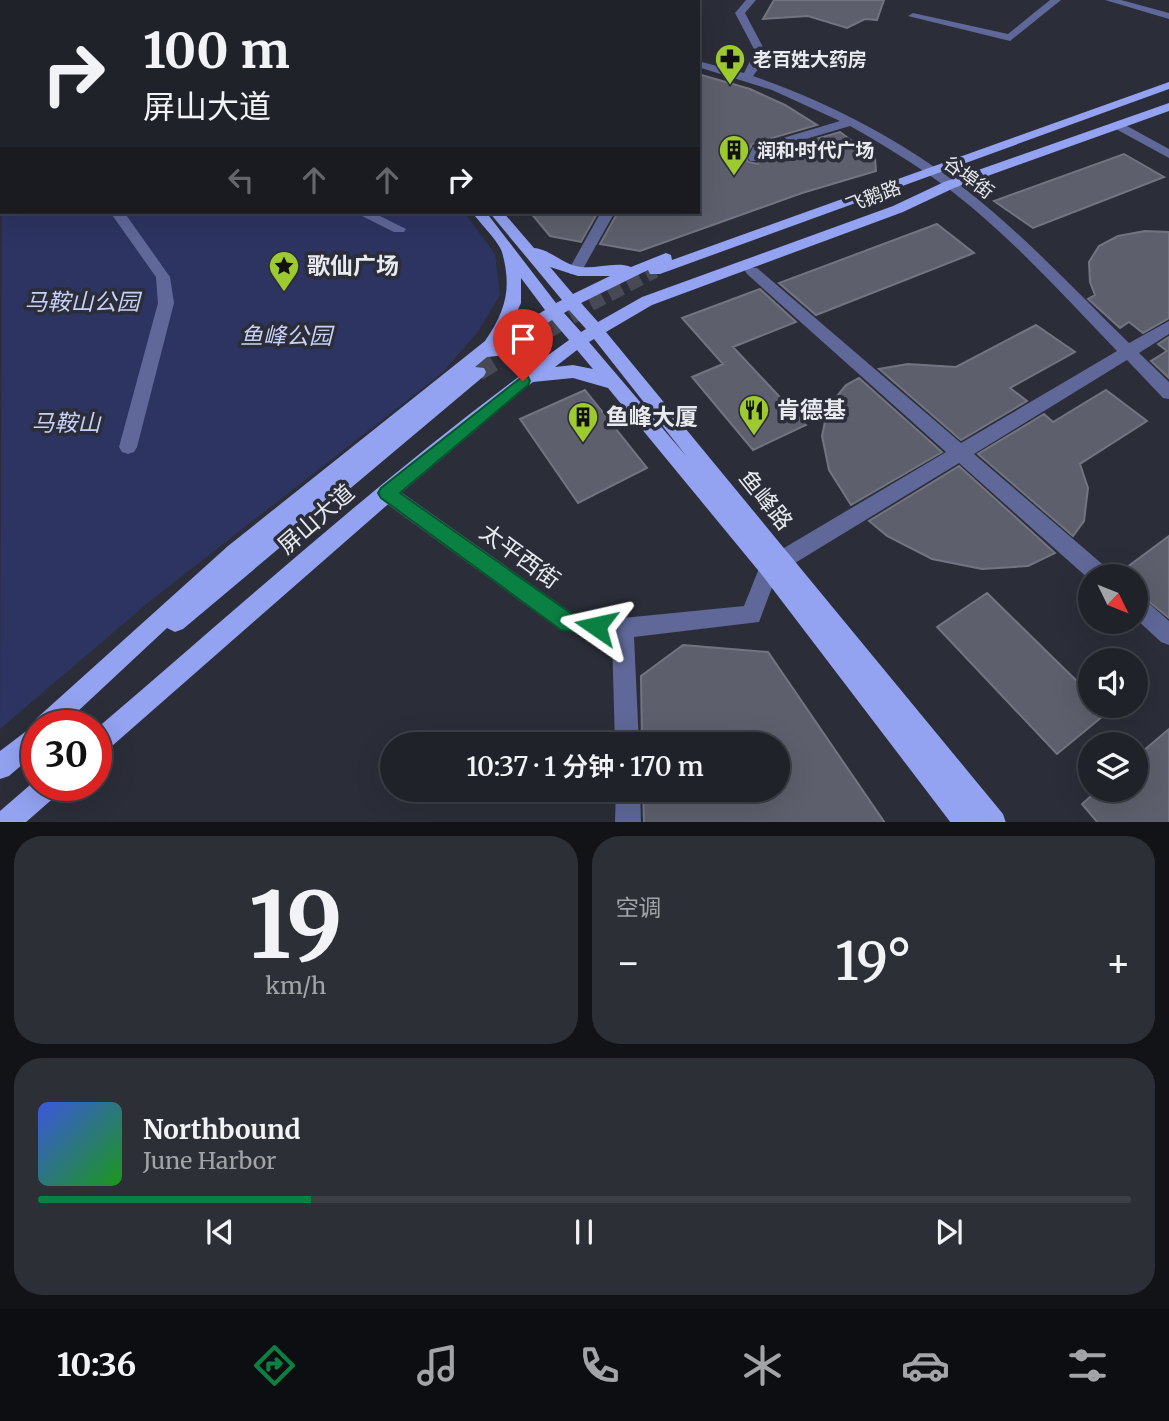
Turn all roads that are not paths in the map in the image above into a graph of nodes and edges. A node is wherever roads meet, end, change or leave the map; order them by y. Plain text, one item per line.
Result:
1 (732, 0) edge
2 (751, 0) edge
3 (1056, 0) edge
4 (1110, 0) edge
5 (740, 13) junction
6 (913, 16) dead end
7 (1169, 16) edge
8 (700, 65) edge
9 (746, 77) junction
10 (1169, 85) edge
11 (1169, 107) edge
12 (848, 122) junction
13 (1118, 125) junction
14 (1169, 154) edge
15 (754, 158) dead end
16 (930, 172) junction
17 (949, 185) junction
18 (118, 214) edge
19 (365, 214) edge
20 (481, 214) edge
21 (497, 214) edge
22 (607, 214) edge
23 (399, 229) dead end
24 (511, 242) junction
25 (639, 268) junction
26 (575, 271) junction
27 (655, 271) tunnel mouth
28 (752, 271) dead end
29 (561, 306) junction
30 (1169, 327) edge
31 (595, 330) junction
32 (578, 341) junction
33 (1128, 352) junction
34 (478, 372) tunnel mouth
35 (447, 381) junction
36 (523, 381) junction
37 (617, 385) junction
38 (1169, 393) edge
39 (128, 447) dead end
40 (959, 452) junction
41 (387, 493) junction
42 (1087, 564) edge
43 (776, 565) junction
44 (1148, 617) edge
45 (623, 628) junction
46 (1169, 635) edge
47 (64, 710) edge
48 (66, 710) edge
49 (112, 731) edge
50 (626, 732) edge
51 (30, 801) edge
52 (628, 802) edge
53 (5, 822) edge
54 (628, 822) edge
55 (967, 822) edge
56 (994, 822) edge

1 - 5 street
2 - 5 street
3 - 6 street
4 - 7 street
5 - 9 street
8 - 9 street, 谷埠街
9 - 12 street, 谷埠街
10 - 16 main road, 飞鹅路
11 - 13 main road, 飞鹅路
12 - 15 street
12 - 16 street, 谷埠街
13 - 14 street
13 - 17 main road, 飞鹅路
16 - 17 street, 谷埠街
16 - 25 main road
16 - 27 main road, 飞鹅路
17 - 31 main road, 飞鹅路
17 - 33 street, 谷埠街
18 - 39 street
19 - 23 street
20 - 24 main road, 鱼峰路
21 - 24 main road, 鱼峰路
22 - 26 street
24 - 26 main road
24 - 29 main road, 鱼峰路
24 - 35 main road
25 - 26 main road
25 - 29 main road
28 - 40 street
29 - 31 main road, 鱼峰路
29 - 32 main road, 鱼峰路
29 - 35 main road
30 - 33 street
31 - 32 main road, 飞鹅路
31 - 43 main road, 鱼峰路
32 - 36 main road, 屏山大道
32 - 37 main road, 鱼峰路
33 - 38 street, 谷埠街
33 - 40 street
34 - 48 main road, 屏山大道
35 - 47 main road
36 - 37 main road
36 - 41 main road, 屏山大道
37 - 43 main road, 鱼峰路
40 - 42 street
40 - 43 street
41 - 45 street, 太平西街
41 - 49 main road, 屏山大道
43 - 45 street, 太平西街
43 - 55 main road, 鱼峰路
43 - 56 main road, 鱼峰路
44 - 46 street
45 - 50 street
51 - 53 main road
52 - 54 street

